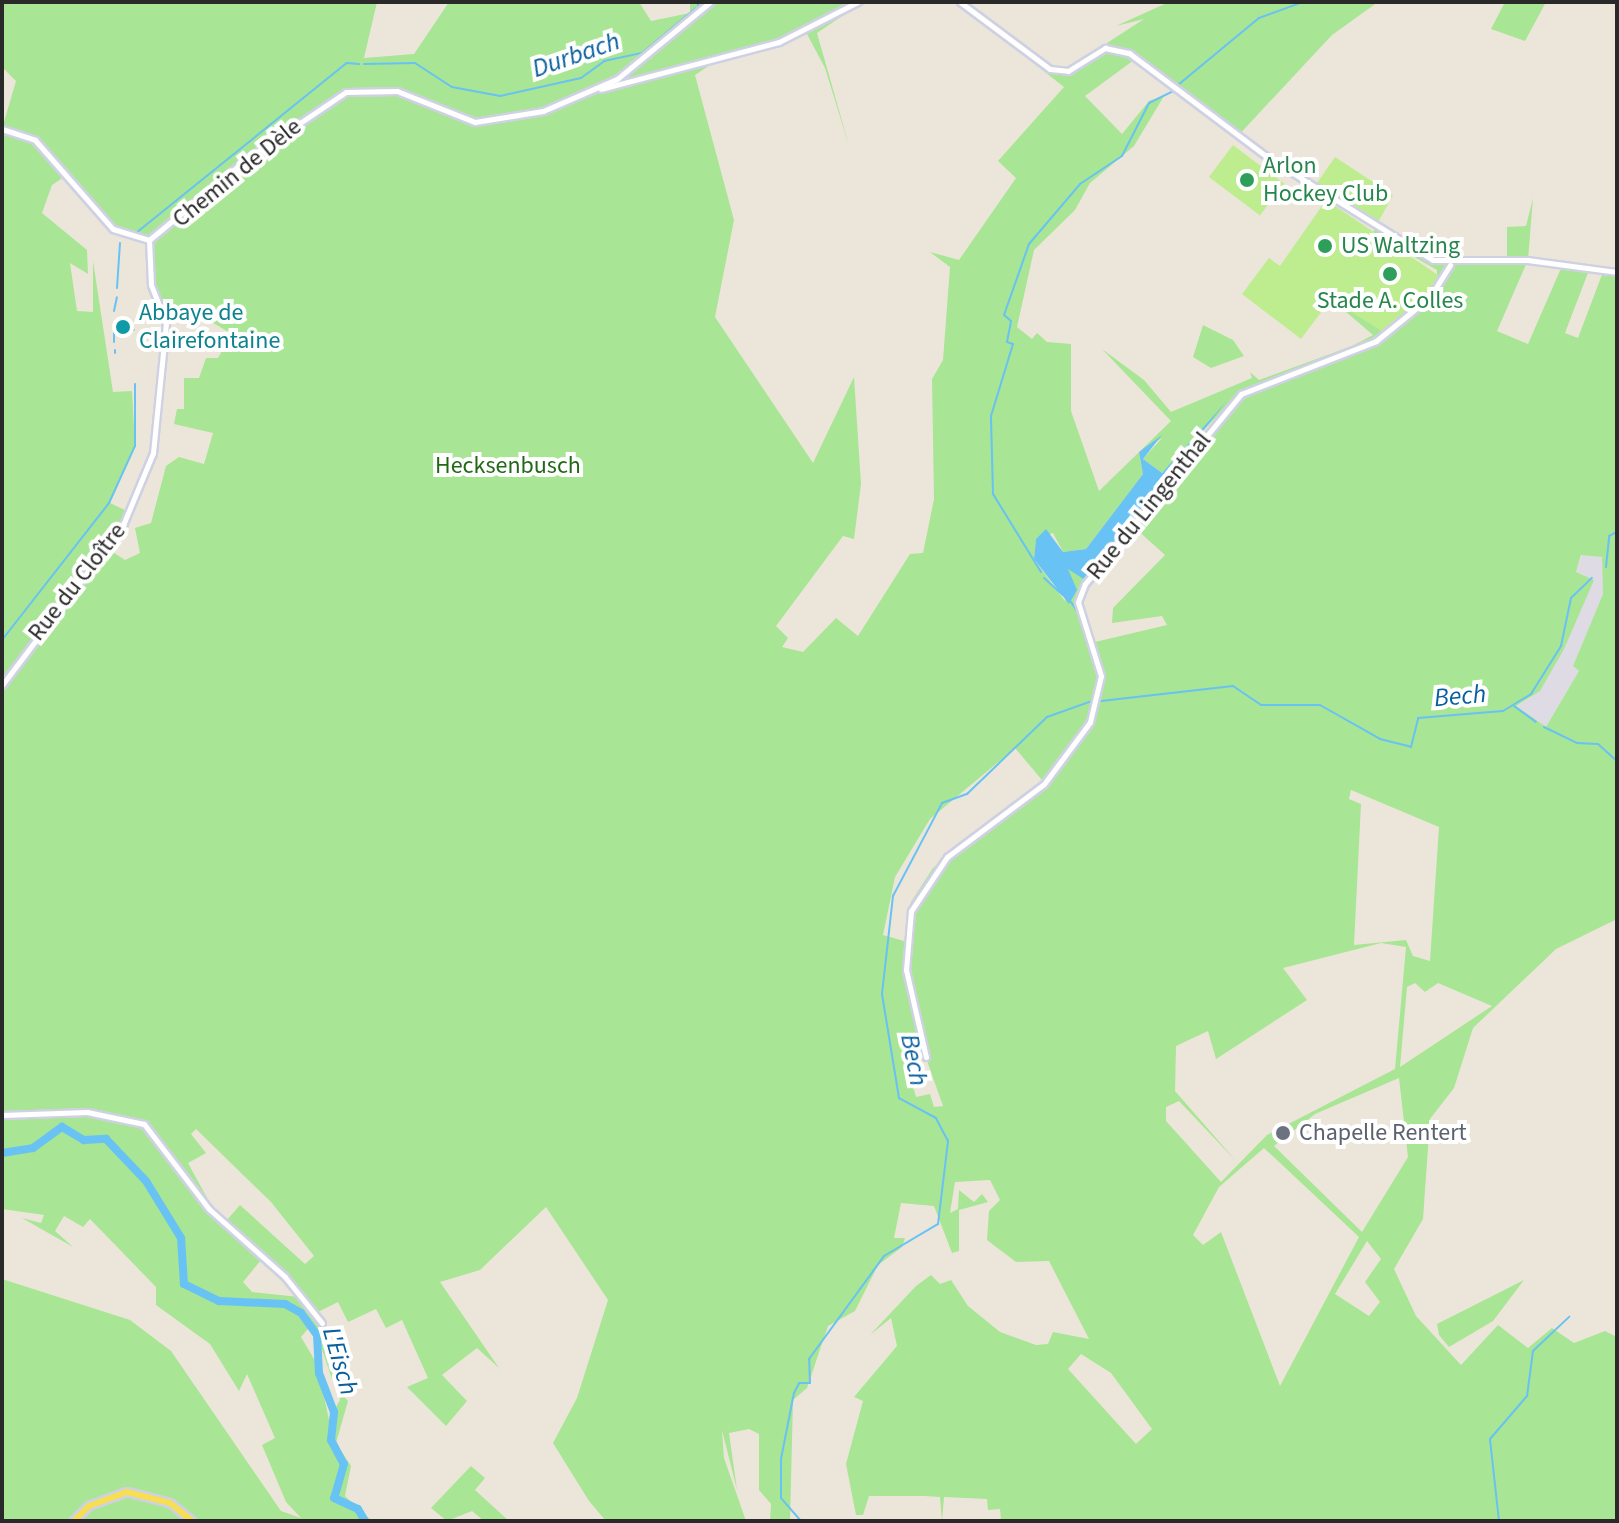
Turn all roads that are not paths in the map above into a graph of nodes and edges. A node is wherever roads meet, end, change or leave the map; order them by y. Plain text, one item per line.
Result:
1 (710, 2) edge
2 (858, 2) edge
3 (960, 2) edge
4 (600, 89) junction
5 (2, 129) edge
6 (149, 240) junction
7 (1450, 265) junction
8 (1617, 272) edge
9 (2, 685) edge
10 (926, 1057) dead end
11 (2, 1115) edge
12 (322, 1323) dead end
13 (74, 1521) edge
14 (192, 1521) edge

1 - 4 street, Chemin de Dèle
2 - 4 street
3 - 7 street
4 - 6 street, Chemin de Dèle
5 - 6 street
6 - 9 street, Rue du Cloître
7 - 8 street
7 - 10 street, Rue du Lingenthal
11 - 12 street
13 - 14 main road

